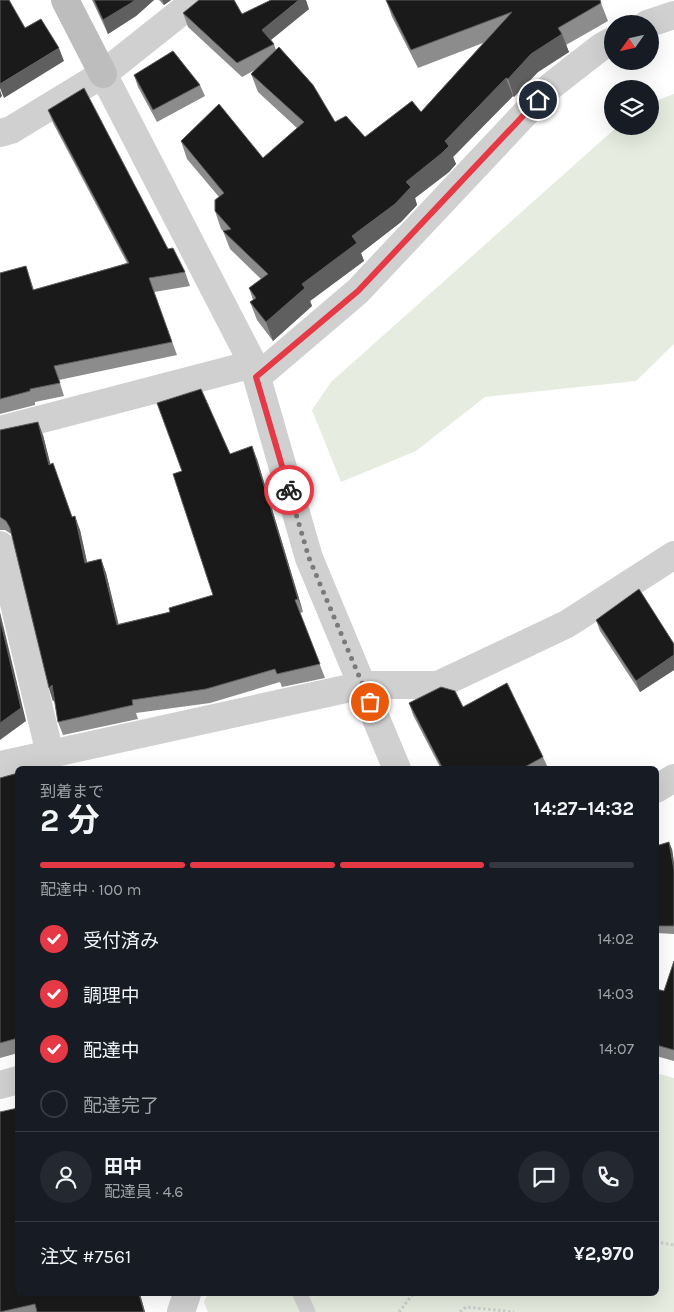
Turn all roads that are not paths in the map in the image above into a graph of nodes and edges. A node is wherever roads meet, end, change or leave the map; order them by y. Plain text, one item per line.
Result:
1 (65, 0) edge
2 (196, 0) edge
3 (674, 14) edge
4 (659, 20) edge
5 (604, 45) edge
6 (103, 74) junction
7 (0, 133) edge
8 (255, 371) junction
9 (0, 430) edge
10 (0, 545) edge
11 (674, 555) edge
12 (364, 685) junction
13 (50, 754) junction
14 (0, 765) edge
15 (396, 766) edge
16 (674, 778) edge
17 (659, 787) edge
18 (15, 1081) edge
19 (0, 1085) edge
20 (186, 1296) edge
21 (301, 1296) edge
22 (181, 1312) edge
23 (308, 1312) edge

1 - 6 street
2 - 6 street
3 - 4 street
5 - 8 street
6 - 7 street
6 - 8 street
8 - 9 street
8 - 12 street
10 - 13 street
11 - 12 street
12 - 13 street
12 - 15 street
13 - 14 street
16 - 17 street
18 - 19 street
20 - 22 street
21 - 23 lane

